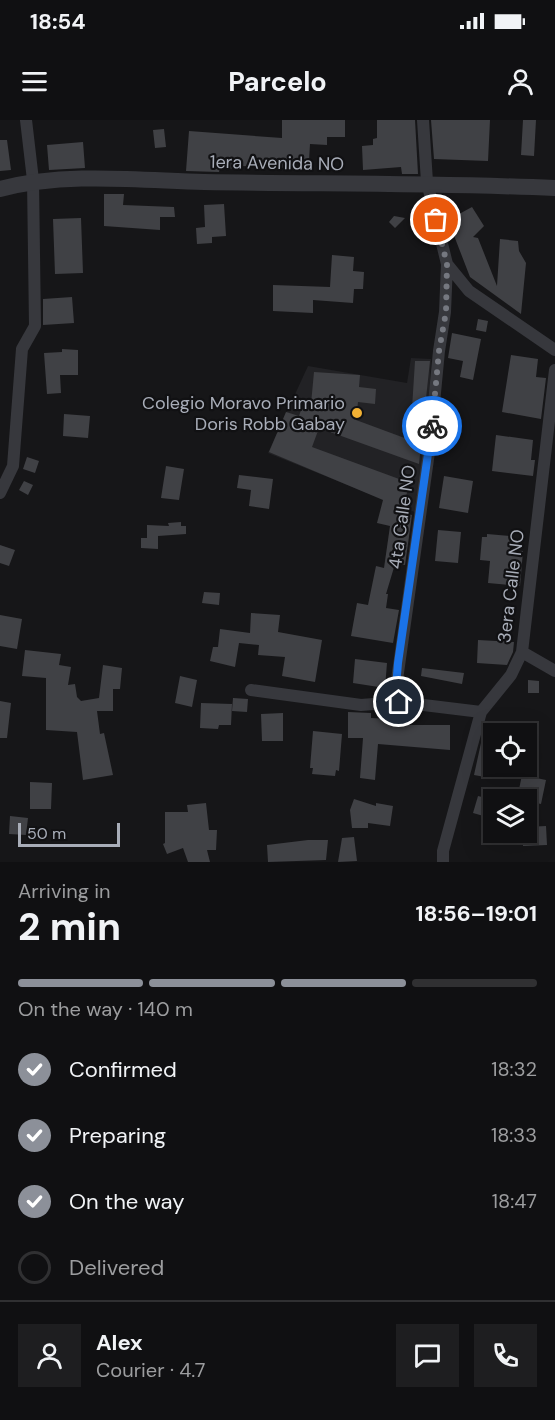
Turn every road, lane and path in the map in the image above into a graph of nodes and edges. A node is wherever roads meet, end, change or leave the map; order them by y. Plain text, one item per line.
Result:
1 (26, 120) edge
2 (423, 120) edge
3 (33, 180) junction
4 (427, 182) junction
5 (555, 188) edge
6 (0, 189) edge
7 (447, 264) junction
8 (555, 351) edge
9 (555, 370) edge
10 (0, 493) edge
11 (522, 652) junction
12 (555, 671) edge
13 (251, 690) dead end
14 (399, 702) junction
15 (481, 712) junction
16 (443, 862) edge

1 - 3 street
2 - 4 street
3 - 4 street, 1era Avenida NO
3 - 6 street, 1era Avenida NO
3 - 10 street
4 - 5 street, 1era Avenida NO
4 - 7 street
7 - 8 street
7 - 14 street, 4ta Calle NO
9 - 11 street, 3era Calle NO
11 - 12 street
11 - 15 street, 3era Calle NO
13 - 14 street
14 - 15 street
15 - 16 street, 3era Calle NO

